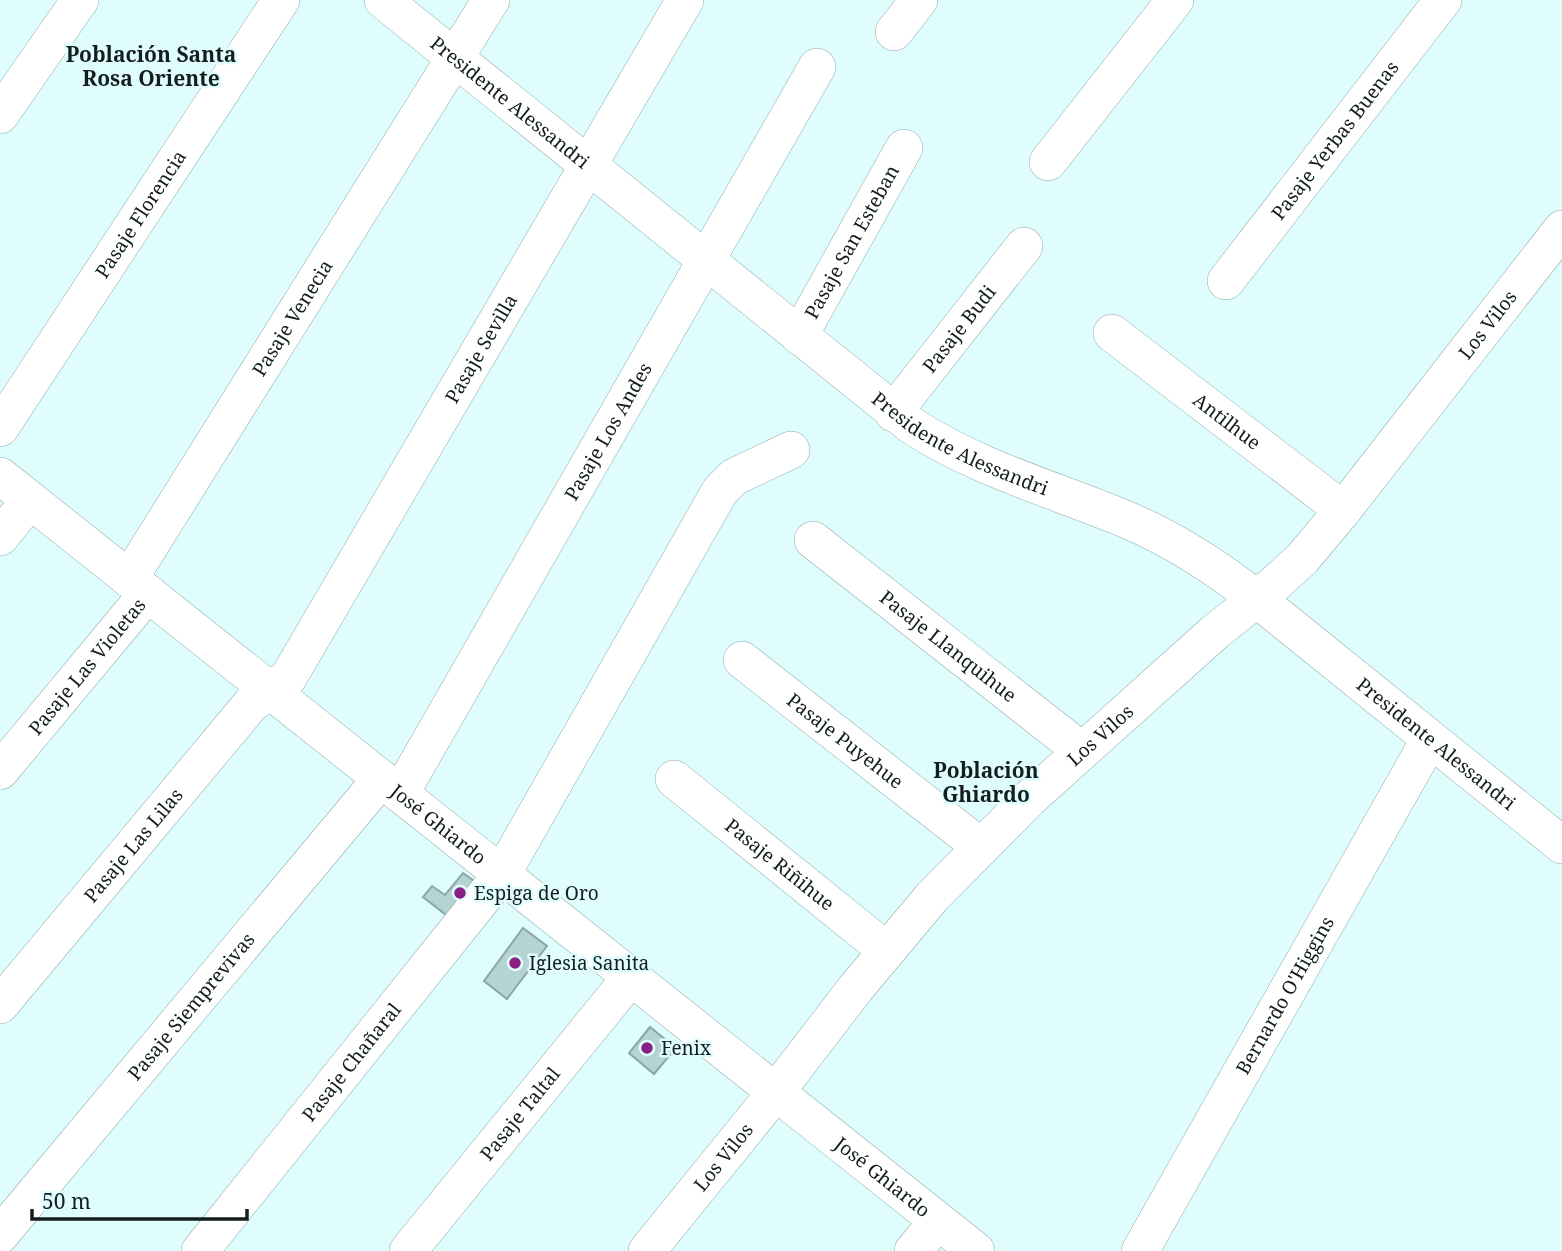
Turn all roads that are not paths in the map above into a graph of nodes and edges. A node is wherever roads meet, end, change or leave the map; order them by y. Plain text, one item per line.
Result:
1 (80, 0) edge
2 (282, 0) edge
3 (383, 0) edge
4 (491, 0) edge
5 (685, 0) edge
6 (919, 0) edge
7 (1175, 0) edge
8 (1443, 0) edge
9 (894, 32) dead end
10 (455, 58) junction
11 (817, 67) dead end
12 (0, 115) edge
13 (904, 148) dead end
14 (1048, 162) dead end
15 (589, 166) junction
16 (1562, 229) edge
17 (1024, 246) dead end
18 (707, 260) junction
19 (1226, 281) dead end
20 (1112, 332) dead end
21 (799, 336) junction
22 (893, 413) junction
23 (0, 428) edge
24 (791, 450) dead end
25 (0, 476) edge
26 (30, 500) junction
27 (1343, 510) junction
28 (0, 537) edge
29 (813, 540) dead end
30 (139, 586) junction
31 (1256, 599) junction
32 (742, 660) dead end
33 (270, 690) junction
34 (1430, 739) junction
35 (1082, 751) junction
36 (0, 771) edge
37 (674, 779) dead end
38 (391, 786) junction
39 (1562, 845) edge
40 (981, 846) junction
41 (502, 874) junction
42 (886, 950) junction
43 (631, 977) junction
44 (0, 1005) edge
45 (776, 1092) junction
46 (938, 1221) junction
47 (0, 1235) edge
48 (200, 1251) edge
49 (408, 1251) edge
50 (647, 1251) edge
51 (913, 1251) edge
52 (976, 1251) edge
53 (1140, 1251) edge

1 - 12 street
2 - 23 street, Pasaje Florencia
3 - 10 street, Presidente Alessandri
4 - 10 street, Pasaje Venecia
5 - 15 street, Pasaje Sevilla
6 - 9 street
7 - 14 street
8 - 19 street, Pasaje Yerbas Buenas
10 - 15 street, Presidente Alessandri
10 - 30 street, Pasaje Venecia
11 - 18 street, Pasaje Los Andes
13 - 21 street, Pasaje San Esteban
15 - 18 street, Presidente Alessandri
15 - 33 street, Pasaje Sevilla
16 - 27 street, Los Vilos
17 - 22 street, Pasaje Budi
18 - 21 street, Presidente Alessandri
18 - 38 street, Pasaje Los Andes
20 - 27 street, Antilhue
21 - 22 street, Presidente Alessandri
22 - 31 street, Presidente Alessandri
24 - 41 street, Pasaje Chañaral
25 - 26 street, José Ghiardo
26 - 28 street
26 - 30 street, José Ghiardo
27 - 31 street, Los Vilos
29 - 35 street, Pasaje Llanquihue
30 - 33 street, José Ghiardo
30 - 36 street, Pasaje Las Violetas
31 - 34 street, Presidente Alessandri
31 - 35 street, Los Vilos
32 - 40 street, Pasaje Puyehue
33 - 38 street, José Ghiardo
33 - 44 street, Pasaje Las Lilas
34 - 39 street, Presidente Alessandri
34 - 53 street, Bernardo O'Higgins
35 - 40 street, Los Vilos
37 - 42 street, Pasaje Riñihue
38 - 41 street, José Ghiardo
38 - 47 street, Pasaje Siemprevivas
40 - 42 street, Los Vilos
41 - 43 street, José Ghiardo
41 - 48 street, Pasaje Chañaral
42 - 45 street, Los Vilos
43 - 45 street, José Ghiardo
43 - 49 street, Pasaje Taltal
45 - 46 street, José Ghiardo
45 - 50 street, Los Vilos
46 - 51 street
46 - 52 street, José Ghiardo

